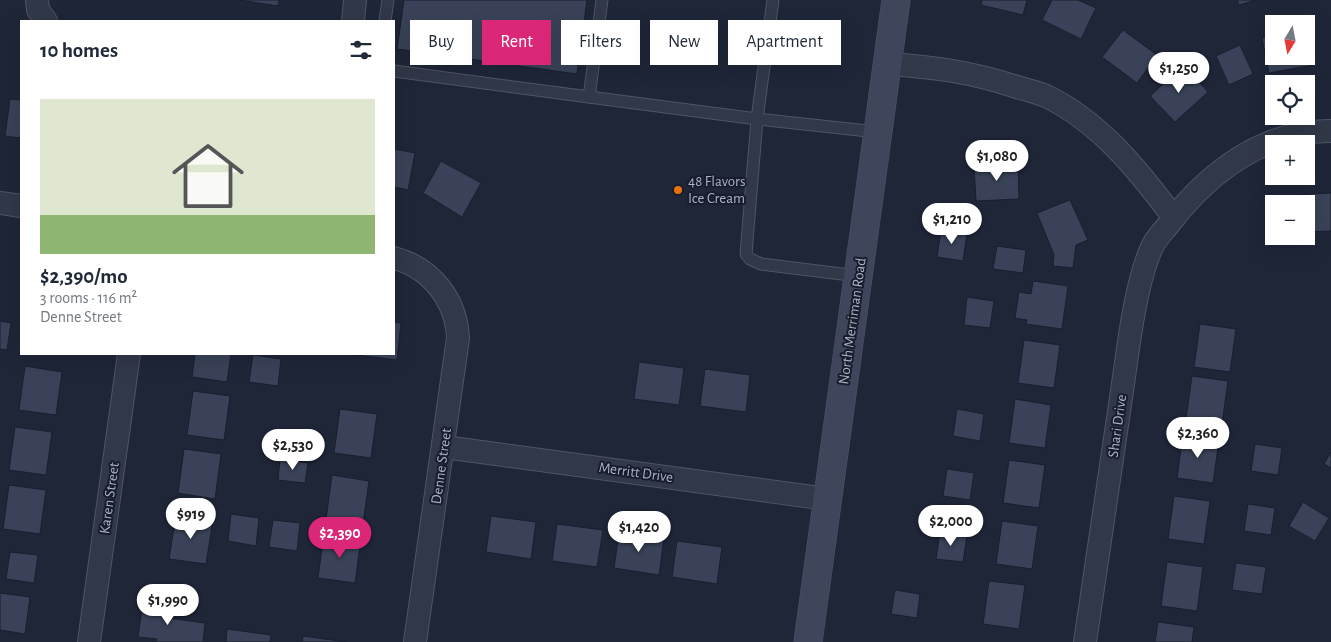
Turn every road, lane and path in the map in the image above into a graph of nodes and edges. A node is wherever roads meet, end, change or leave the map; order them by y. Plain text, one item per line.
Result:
1 (37, 0) edge
2 (355, 0) edge
3 (388, 0) edge
4 (602, 0) edge
5 (773, 0) edge
6 (896, 0) edge
7 (45, 20) edge
8 (352, 20) edge
9 (385, 20) edge
10 (887, 64) junction
11 (395, 71) edge
12 (589, 97) junction
13 (757, 120) junction
14 (1331, 131) edge
15 (878, 132) junction
16 (0, 204) edge
17 (20, 206) edge
18 (1174, 218) junction
19 (395, 258) edge
20 (858, 276) junction
21 (129, 355) edge
22 (444, 447) junction
23 (827, 499) junction
24 (90, 642) edge
25 (415, 642) edge
26 (808, 642) edge
27 (1085, 642) edge

1 - 7 street
2 - 8 street
3 - 9 lane
4 - 12 lane
5 - 13 lane
6 - 10 main road, North Merriman Road
10 - 15 main road, North Merriman Road
10 - 18 street
11 - 12 lane
12 - 13 lane
13 - 15 lane
13 - 20 lane
14 - 18 street, Shari Drive
15 - 20 main road, North Merriman Road
16 - 17 street
18 - 27 street, Shari Drive
19 - 22 street, Denne Street
20 - 23 main road, North Merriman Road
21 - 24 street, Karen Street
22 - 23 street, Merritt Drive
22 - 25 street, Denne Street
23 - 26 main road, North Merriman Road

